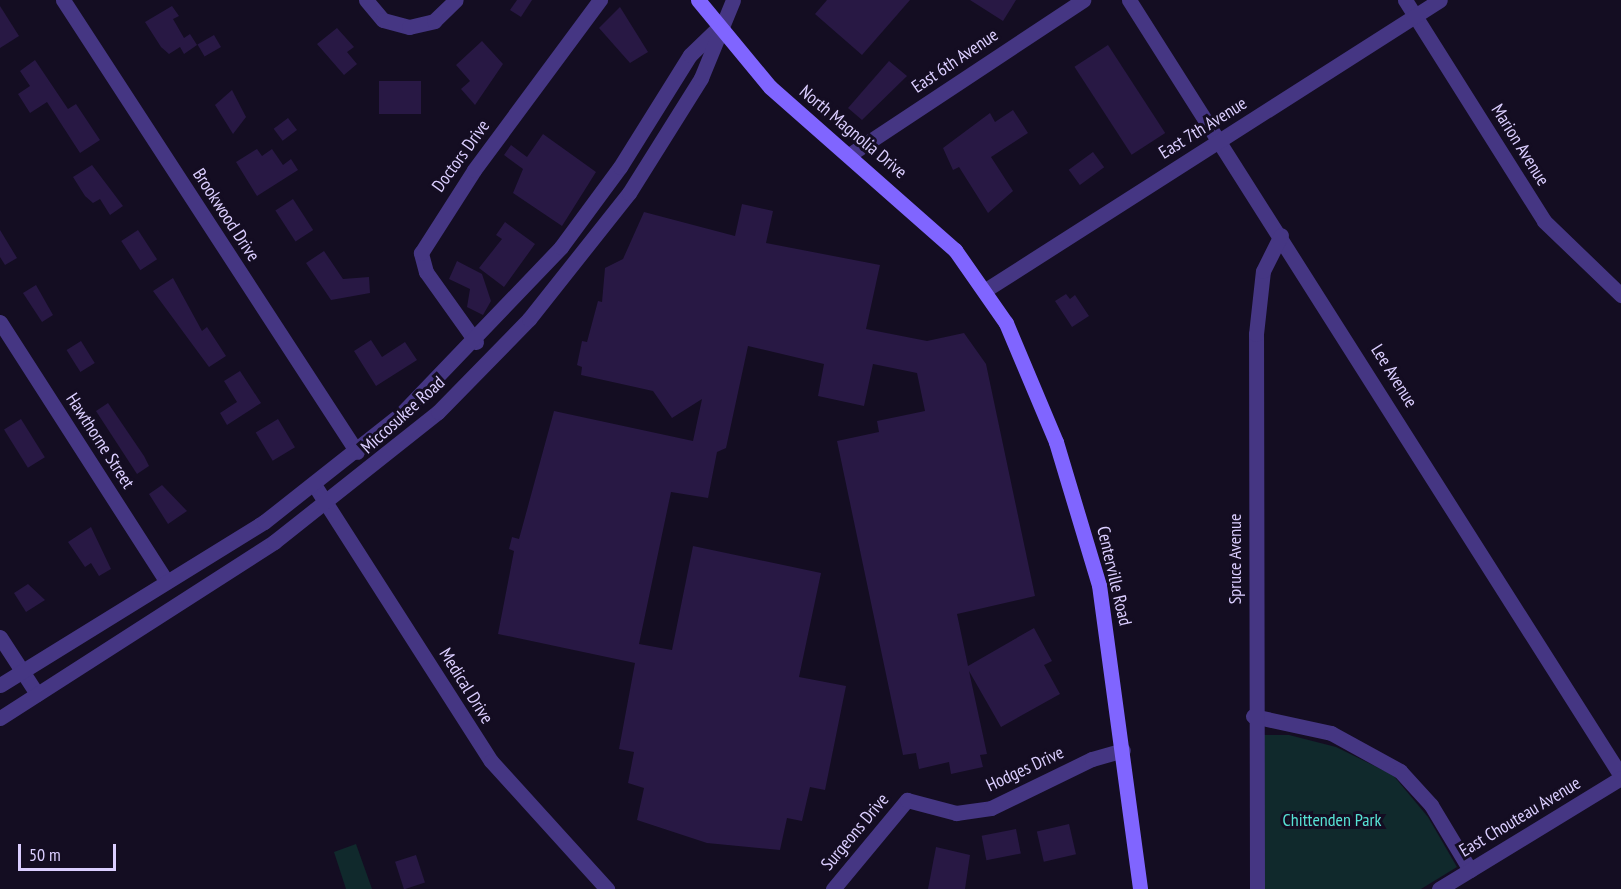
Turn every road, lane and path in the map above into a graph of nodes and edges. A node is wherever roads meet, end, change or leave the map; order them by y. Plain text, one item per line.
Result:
1 (63, 0) edge
2 (366, 0) edge
3 (456, 0) edge
4 (600, 0) edge
5 (698, 0) edge
6 (733, 0) edge
7 (1083, 0) edge
8 (1129, 0) edge
9 (1405, 0) edge
10 (1440, 0) edge
11 (1415, 16) junction
12 (717, 29) junction
13 (1220, 140) junction
14 (849, 155) junction
15 (1281, 235) junction
16 (987, 290) junction
17 (1621, 295) edge
18 (0, 322) edge
19 (476, 342) junction
20 (416, 431) junction
21 (357, 452) junction
22 (315, 486) junction
23 (327, 503) junction
24 (166, 581) junction
25 (85, 631) junction
26 (0, 637) edge
27 (99, 654) junction
28 (22, 670) junction
29 (0, 685) edge
30 (37, 694) junction
31 (1253, 716) junction
32 (0, 718) edge
33 (1123, 750) junction
34 (1621, 777) edge
35 (907, 800) joint
36 (1470, 870) junction
37 (607, 889) edge
38 (833, 889) edge
39 (1140, 889) edge
40 (1257, 889) edge
41 (1438, 889) edge

1 - 21 street, Brookwood Drive
2 - 3 street
4 - 19 street, Doctors Drive
5 - 12 main road, North Magnolia Drive
6 - 12 street, Miccosukee Road
7 - 14 street, East 6th Avenue
8 - 13 street, Lee Avenue
9 - 11 street, Marion Avenue
10 - 11 street, East 7th Avenue
11 - 13 street, East 7th Avenue
11 - 17 street, Marion Avenue
12 - 14 main road, North Magnolia Drive
12 - 19 street, Miccosukee Road
12 - 20 street, Miccosukee Road
13 - 15 street, Lee Avenue
13 - 16 street, East 7th Avenue
14 - 16 main road, North Magnolia Drive
15 - 31 street, Spruce Avenue
15 - 34 street, Lee Avenue
16 - 33 main road, Centerville Road
18 - 24 street, Hawthorne Street
19 - 20 street
19 - 21 street, Miccosukee Road
20 - 23 street, Miccosukee Road
21 - 22 street, Miccosukee Road
22 - 23 street, Medical Drive
22 - 24 street, Miccosukee Road
23 - 27 street, Miccosukee Road
23 - 37 street, Medical Drive
24 - 25 street, Miccosukee Road
25 - 27 street
25 - 28 street, Miccosukee Road
26 - 28 street
27 - 30 street, Miccosukee Road
28 - 29 street, Miccosukee Road
28 - 30 street
30 - 32 street, Miccosukee Road
31 - 36 street
31 - 40 street, Spruce Avenue
33 - 35 street, Hodges Drive
33 - 39 main road, Centerville Road
34 - 36 street, East Chouteau Avenue
35 - 38 street, Surgeons Drive
36 - 41 street, East Chouteau Avenue

